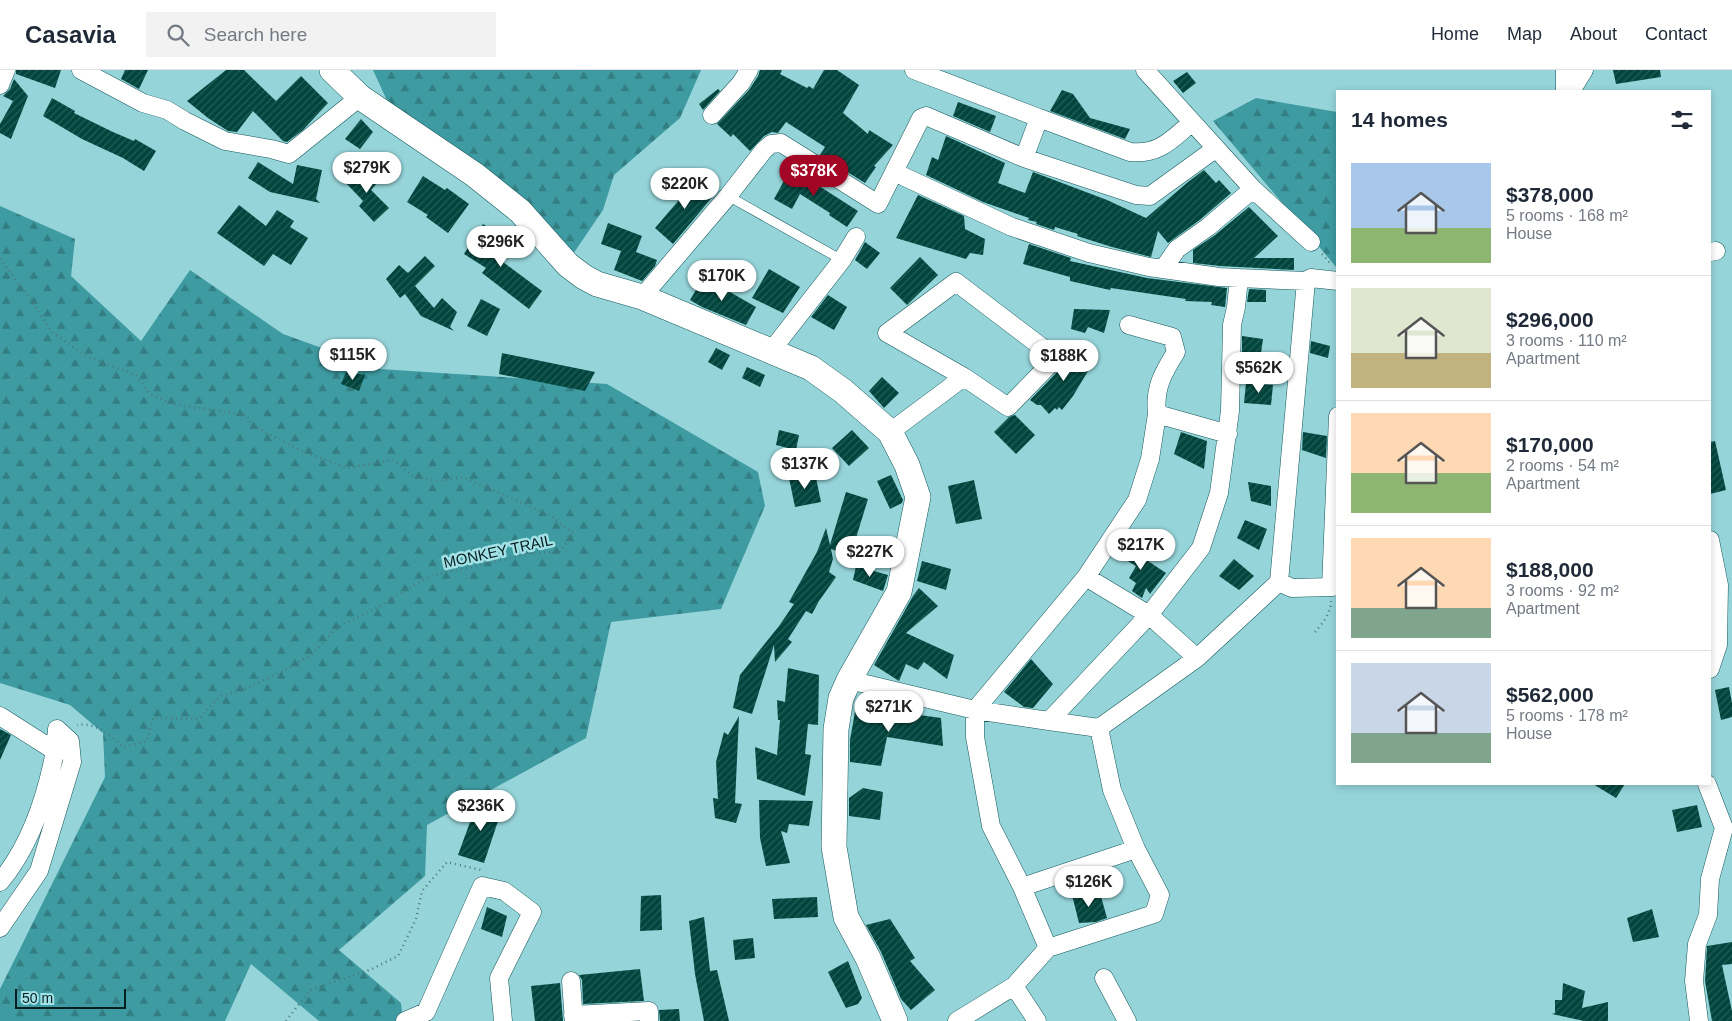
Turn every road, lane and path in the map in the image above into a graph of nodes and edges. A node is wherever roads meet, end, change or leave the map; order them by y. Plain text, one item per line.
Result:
1 (6, 70) edge
2 (81, 70) edge
3 (332, 70) edge
4 (749, 70) edge
5 (914, 70) edge
6 (1145, 70) edge
7 (1565, 70) edge
8 (1584, 70) edge
9 (0, 85) edge
10 (1565, 90) edge
11 (1572, 90) edge
12 (360, 97) junction
13 (712, 114) dead end
14 (1039, 118) junction
15 (1191, 122) junction
16 (1215, 149) junction
17 (1024, 158) junction
18 (894, 172) junction
19 (1253, 189) junction
20 (728, 196) junction
21 (856, 237) dead end
22 (1310, 242) joint
23 (0, 259) edge
24 (842, 260) junction
25 (1162, 268) junction
26 (1335, 273) edge
27 (1239, 278) junction
28 (1306, 281) junction
29 (642, 296) junction
30 (1129, 325) dead end
31 (771, 351) junction
32 (964, 377) junction
33 (1158, 414) junction
34 (890, 432) junction
35 (1228, 434) junction
36 (1336, 502) edge
37 (1711, 545) edge
38 (1086, 577) junction
39 (1279, 582) junction
40 (1334, 587) edge
41 (1149, 615) junction
42 (1315, 632) dead end
43 (1725, 640) edge
44 (1197, 658) junction
45 (1711, 667) edge
46 (848, 680) junction
47 (975, 710) junction
48 (0, 716) edge
49 (1049, 721) junction
50 (1099, 728) junction
51 (58, 730) junction
52 (54, 751) junction
53 (1707, 785) edge
54 (1728, 829) edge
55 (1136, 849) junction
56 (481, 870) dead end
57 (0, 882) edge
58 (1022, 887) junction
59 (0, 928) edge
60 (1048, 948) junction
61 (1104, 978) dead end
62 (571, 981) dead end
63 (1014, 986) junction
64 (573, 1018) edge
65 (286, 1021) edge
66 (405, 1021) edge
67 (503, 1021) edge
68 (650, 1021) edge
69 (895, 1021) edge
70 (957, 1021) edge
71 (1037, 1021) edge
72 (1127, 1021) edge
73 (1699, 1021) edge

1 - 9 street
2 - 12 street
3 - 12 main road
4 - 13 street
5 - 14 street
6 - 15 street
7 - 10 street
8 - 11 street
12 - 29 main road
14 - 15 street
14 - 17 street
15 - 16 street
16 - 17 street
16 - 19 street
17 - 18 street
18 - 20 street
18 - 25 street
19 - 22 street
19 - 25 street
20 - 24 lane
20 - 29 street
21 - 24 street
22 - 26 path
23 - 51 path, MONKEY TRAIL
24 - 31 street
25 - 27 street
26 - 28 street
27 - 28 street
27 - 35 street
28 - 39 street
29 - 31 main road
30 - 33 street
31 - 34 main road
32 - 32 street
32 - 34 street
33 - 35 street
33 - 38 street
34 - 46 main road
35 - 41 street
36 - 40 street
37 - 43 street
38 - 41 street
38 - 47 street
39 - 40 street
39 - 44 street
40 - 42 path
41 - 44 street
41 - 49 street
43 - 45 street
44 - 50 street
46 - 47 street
46 - 69 main road
47 - 49 street
47 - 58 street
48 - 52 street
49 - 50 street
50 - 55 street
51 - 52 street
51 - 59 street
52 - 57 street
53 - 54 street
54 - 73 street
55 - 58 street
55 - 60 street
56 - 65 path
58 - 60 street
60 - 63 street
61 - 72 street
62 - 64 street
63 - 70 street
63 - 71 street
64 - 68 street
66 - 67 street

